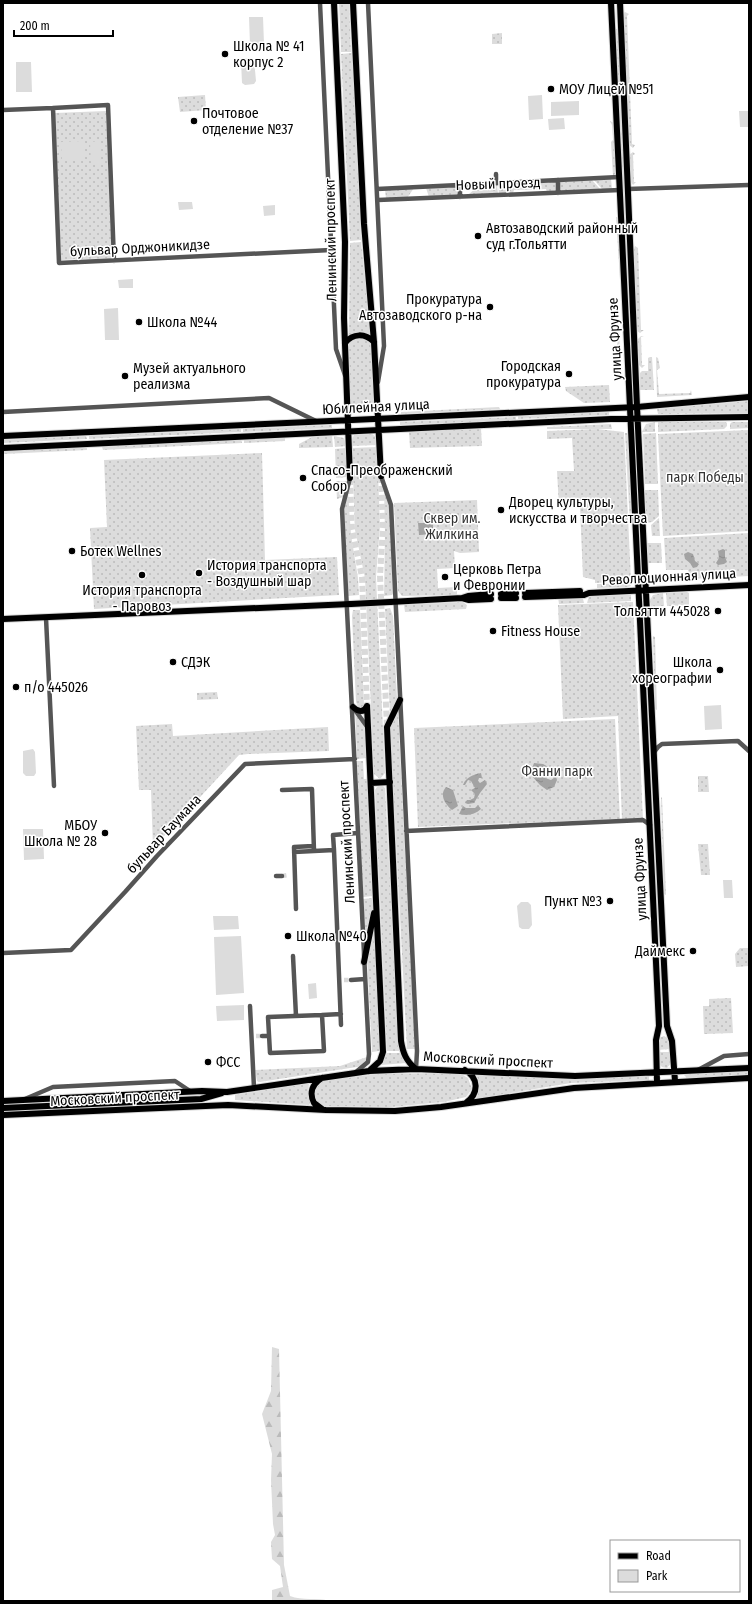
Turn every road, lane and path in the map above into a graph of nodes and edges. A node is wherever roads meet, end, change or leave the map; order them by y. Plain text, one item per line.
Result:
1 (320, 3) edge
2 (334, 3) edge
3 (353, 3) edge
4 (368, 3) edge
5 (611, 3) edge
6 (620, 3) edge
7 (53, 108) junction
8 (3, 110) edge
9 (618, 142) junction
10 (626, 142) junction
11 (496, 174) dead end
12 (620, 177) junction
13 (558, 180) junction
14 (496, 183) junction
15 (460, 185) junction
16 (749, 185) edge
17 (377, 189) junction
18 (628, 189) junction
19 (620, 190) junction
20 (558, 193) junction
21 (460, 197) junction
22 (378, 200) junction
23 (331, 250) junction
24 (623, 256) junction
25 (631, 256) junction
26 (114, 261) junction
27 (374, 342) junction
28 (345, 343) junction
29 (346, 379) junction
30 (377, 387) junction
31 (749, 397) edge
32 (630, 407) junction
33 (637, 407) junction
34 (3, 412) edge
35 (749, 417) edge
36 (630, 418) junction
37 (638, 418) junction
38 (378, 419) junction
39 (347, 420) junction
40 (317, 422) junction
41 (379, 430) junction
42 (348, 431) junction
43 (3, 436) edge
44 (3, 448) edge
45 (381, 476) joint
46 (350, 478) joint
47 (749, 585) edge
48 (638, 590) junction
49 (646, 590) junction
50 (516, 595) dead end
51 (525, 595) dead end
52 (501, 596) dead end
53 (491, 597) dead end
54 (393, 602) junction
55 (349, 604) junction
56 (46, 618) junction
57 (3, 619) edge
58 (642, 673) junction
59 (650, 673) junction
60 (400, 700) junction
61 (353, 707) junction
62 (368, 729) junction
63 (653, 736) junction
64 (667, 744) junction
65 (749, 751) edge
66 (654, 752) junction
67 (355, 759) junction
68 (390, 782) junction
69 (371, 783) junction
70 (54, 786) dead end
71 (282, 790) dead end
72 (649, 816) junction
73 (642, 820) junction
74 (650, 825) junction
75 (406, 832) junction
76 (358, 833) junction
77 (314, 848) junction
78 (658, 848) junction
79 (651, 849) junction
80 (334, 850) junction
81 (652, 866) junction
82 (659, 866) junction
83 (288, 875) tunnel mouth
84 (295, 875) junction
85 (276, 876) dead end
86 (282, 876) tunnel mouth
87 (376, 904) junction
88 (296, 909) dead end
89 (3, 953) edge
90 (293, 956) dead end
91 (364, 962) junction
92 (365, 979) junction
93 (351, 980) tunnel mouth
94 (250, 1006) dead end
95 (341, 1014) junction
96 (322, 1015) junction
97 (296, 1016) junction
98 (341, 1025) dead end
99 (659, 1026) junction
100 (667, 1026) junction
101 (262, 1036) tunnel mouth
102 (269, 1036) junction
103 (671, 1037) junction
104 (656, 1038) junction
105 (749, 1054) edge
106 (749, 1068) edge
107 (416, 1069) junction
108 (464, 1070) junction
109 (698, 1070) junction
110 (369, 1071) junction
111 (674, 1071) junction
112 (656, 1072) junction
113 (355, 1073) junction
114 (323, 1077) junction
115 (749, 1078) edge
116 (674, 1081) junction
117 (657, 1082) junction
118 (254, 1088) junction
119 (190, 1091) junction
120 (225, 1092) junction
121 (23, 1099) junction
122 (201, 1099) junction
123 (3, 1100) edge
124 (465, 1104) junction
125 (226, 1105) junction
126 (3, 1108) edge
127 (326, 1110) junction
128 (3, 1115) edge

1 - 23 street
2 - 28 main road, Ленинский проспект
3 - 27 main road
4 - 17 street
5 - 9 main road, улица Фрунзе
6 - 10 main road, улица Фрунзе
7 - 8 street
7 - 26 street, бульвар Орджоникидзе
7 - 26 street
9 - 10 main road
9 - 12 main road, улица Фрунзе
10 - 18 main road, улица Фрунзе
11 - 14 street, Новый проезд
12 - 13 street, Новый проезд
12 - 19 main road, улица Фрунзе
13 - 14 street, Новый проезд
13 - 20 street
14 - 15 street, Новый проезд
15 - 17 street, Новый проезд
15 - 21 street
16 - 18 street
17 - 22 street
18 - 25 main road, улица Фрунзе
19 - 20 street, Новый проезд
19 - 24 main road, улица Фрунзе
20 - 21 street, Новый проезд
21 - 22 street, Новый проезд
22 - 30 street
23 - 26 street, бульвар Орджоникидзе
23 - 29 street
24 - 25 main road
24 - 32 main road, улица Фрунзе
25 - 33 main road, улица Фрунзе
27 - 28 main road
27 - 30 main road
28 - 29 main road, Ленинский проспект
29 - 39 main road, Ленинский проспект
30 - 38 main road
31 - 33 main road, Юбилейная улица
32 - 33 main road, Юбилейная улица
32 - 36 main road, улица Фрунзе
32 - 38 main road, Юбилейная улица
33 - 37 main road, улица Фрунзе
34 - 40 street
35 - 37 main road, Юбилейная улица
36 - 37 main road, Юбилейная улица
36 - 41 main road, Юбилейная улица
36 - 48 main road, улица Фрунзе
37 - 49 main road, улица Фрунзе
38 - 39 main road, Юбилейная улица
38 - 41 main road
39 - 40 main road, Юбилейная улица
39 - 42 main road, Ленинский проспект
40 - 43 main road, Юбилейная улица
41 - 42 main road, Юбилейная улица
41 - 45 main road
42 - 44 main road, Юбилейная улица
42 - 46 main road, Ленинский проспект
45 - 54 street
46 - 55 street, Ленинский проспект
47 - 49 main road, Революционная улица
48 - 49 main road, Революционная улица
48 - 51 main road, Революционная улица
48 - 58 main road, улица Фрунзе
49 - 59 main road, улица Фрунзе
50 - 52 main road
53 - 54 main road
54 - 55 main road, bridge
54 - 60 street
55 - 56 main road
55 - 61 street, Ленинский проспект
56 - 57 main road
56 - 70 street
58 - 59 main road
58 - 72 main road, улица Фрунзе
59 - 63 main road, улица Фрунзе
60 - 68 main road
60 - 75 street
61 - 62 street
61 - 62 main road, Ленинский проспект
61 - 67 street, Ленинский проспект
62 - 69 main road, Ленинский проспект
63 - 64 street
63 - 66 main road, улица Фрунзе
64 - 65 street
64 - 66 street
66 - 78 main road, улица Фрунзе
67 - 76 street, Ленинский проспект
67 - 89 street, бульвар Баумана
68 - 69 main road
68 - 107 main road
69 - 87 main road, Ленинский проспект
71 - 77 street
72 - 73 street
72 - 74 main road, улица Фрунзе
73 - 74 street
73 - 75 street
74 - 79 main road, улица Фрунзе
75 - 107 street
76 - 80 street
76 - 91 street, Ленинский проспект
77 - 80 street
77 - 84 street
78 - 79 main road
78 - 82 main road, улица Фрунзе
79 - 81 main road, улица Фрунзе
80 - 95 street
81 - 82 main road
81 - 99 main road, улица Фрунзе
82 - 100 main road, улица Фрунзе
83 - 84 street
84 - 88 street
85 - 86 street
87 - 91 main road
87 - 110 main road, Ленинский проспект
90 - 97 street
91 - 92 street, Ленинский проспект
92 - 93 street
92 - 113 street, Ленинский проспект
94 - 118 street
95 - 96 street
95 - 98 street
96 - 97 street
96 - 102 street
97 - 102 street
99 - 100 main road
99 - 104 main road, улица Фрунзе
100 - 103 main road, улица Фрунзе
101 - 102 street
103 - 104 main road
103 - 111 main road, улица Фрунзе
104 - 112 main road, улица Фрунзе
105 - 109 street
106 - 109 main road, Московский проспект
107 - 108 main road, Московский проспект
107 - 110 main road, Московский проспект
108 - 112 main road, Московский проспект
108 - 124 main road
109 - 111 main road, Московский проспект
110 - 113 main road, Московский проспект
111 - 112 main road, Московский проспект
111 - 116 main road, улица Фрунзе
112 - 117 main road, улица Фрунзе
113 - 114 main road, Московский проспект
114 - 118 main road, Московский проспект
114 - 127 main road
115 - 116 main road, Московский проспект
116 - 117 main road, Московский проспект
117 - 124 main road, Московский проспект
118 - 120 main road, Московский проспект
119 - 120 main road, Московский проспект
119 - 121 main road, Московский проспект
119 - 121 street
120 - 122 main road, Московский проспект
120 - 125 main road
121 - 123 main road, Московский проспект
122 - 125 main road, Московский проспект
122 - 126 main road, Московский проспект
124 - 127 main road, Московский проспект
125 - 127 main road, Московский проспект
125 - 128 main road, Московский проспект

